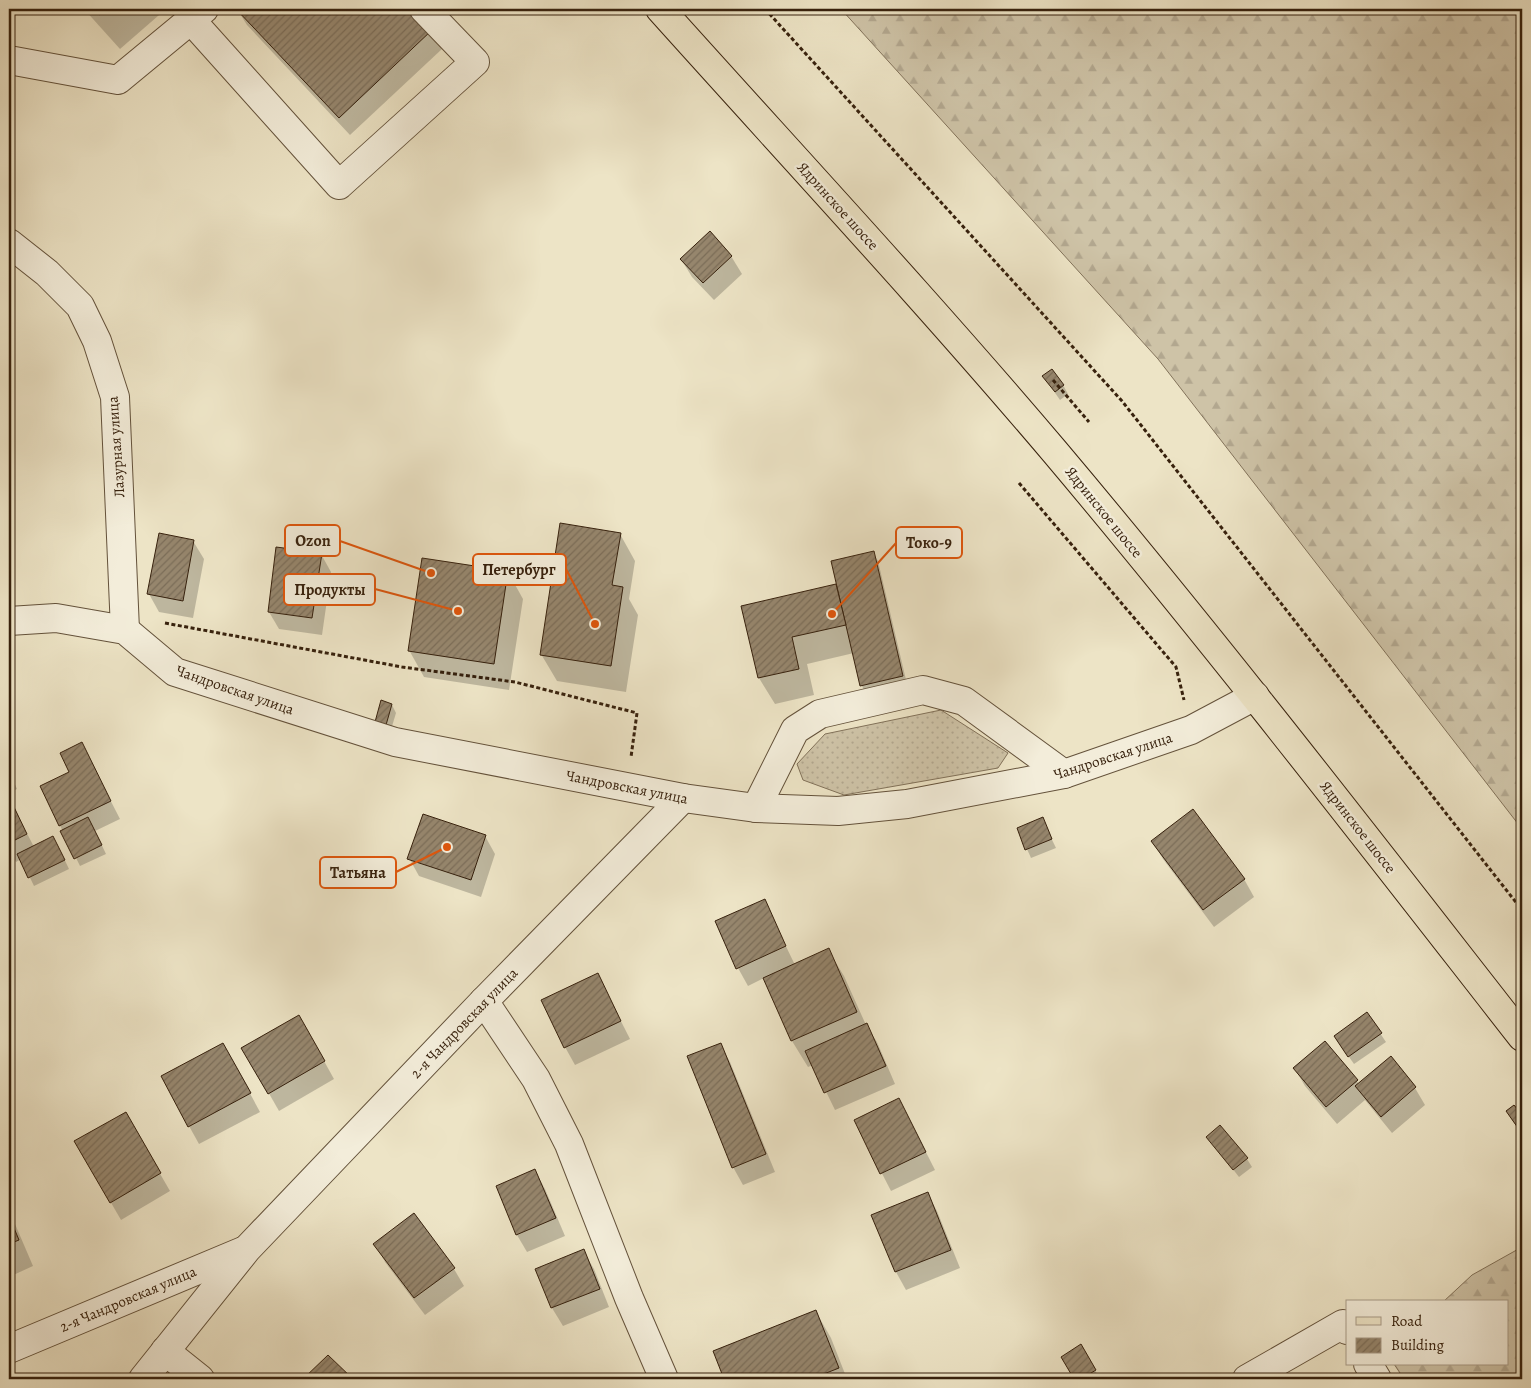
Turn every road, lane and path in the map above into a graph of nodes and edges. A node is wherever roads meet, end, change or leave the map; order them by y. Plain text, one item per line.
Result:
1 (424, 9) edge
2 (660, 9) edge
3 (765, 9) edge
4 (198, 14) edge
5 (9, 60) edge
6 (9, 243) edge
7 (1053, 380) dead end
8 (1089, 422) dead end
9 (1019, 482) dead end
10 (9, 621) edge
11 (125, 630) junction
12 (1255, 696) junction
13 (1191, 730) junction
14 (1064, 774) junction
15 (627, 787) junction
16 (683, 798) junction
17 (756, 808) junction
18 (1522, 910) edge
19 (484, 1001) junction
20 (1522, 1037) edge
21 (247, 1249) junction
22 (1346, 1328) edge
23 (9, 1349) edge
24 (165, 1351) junction
25 (1369, 1366) edge
26 (143, 1379) edge
27 (200, 1379) edge
28 (664, 1379) edge
29 (1247, 1379) edge
30 (1378, 1379) edge

1 - 4 street
2 - 12 main road, Ядринское шоссе
3 - 18 path
4 - 5 street
6 - 11 street, Лазурная улица
7 - 8 path
9 - 13 path
10 - 11 street, Чандровская улица
11 - 15 street, Чандровская улица
11 - 15 path
12 - 13 street, Чандровская улица
12 - 20 main road, Ядринское шоссе
13 - 14 street, Чандровская улица
14 - 17 street, Чандровская улица
14 - 17 street
15 - 16 street, Чандровская улица
16 - 17 street, Чандровская улица
16 - 19 street, 2-я Чандровская улица
19 - 21 street, 2-я Чандровская улица
19 - 28 street
21 - 23 street, 2-я Чандровская улица
21 - 24 street, 2-я Чандровская улица
22 - 29 street
24 - 26 street, 2-я Чандровская улица
24 - 27 street
25 - 30 street

